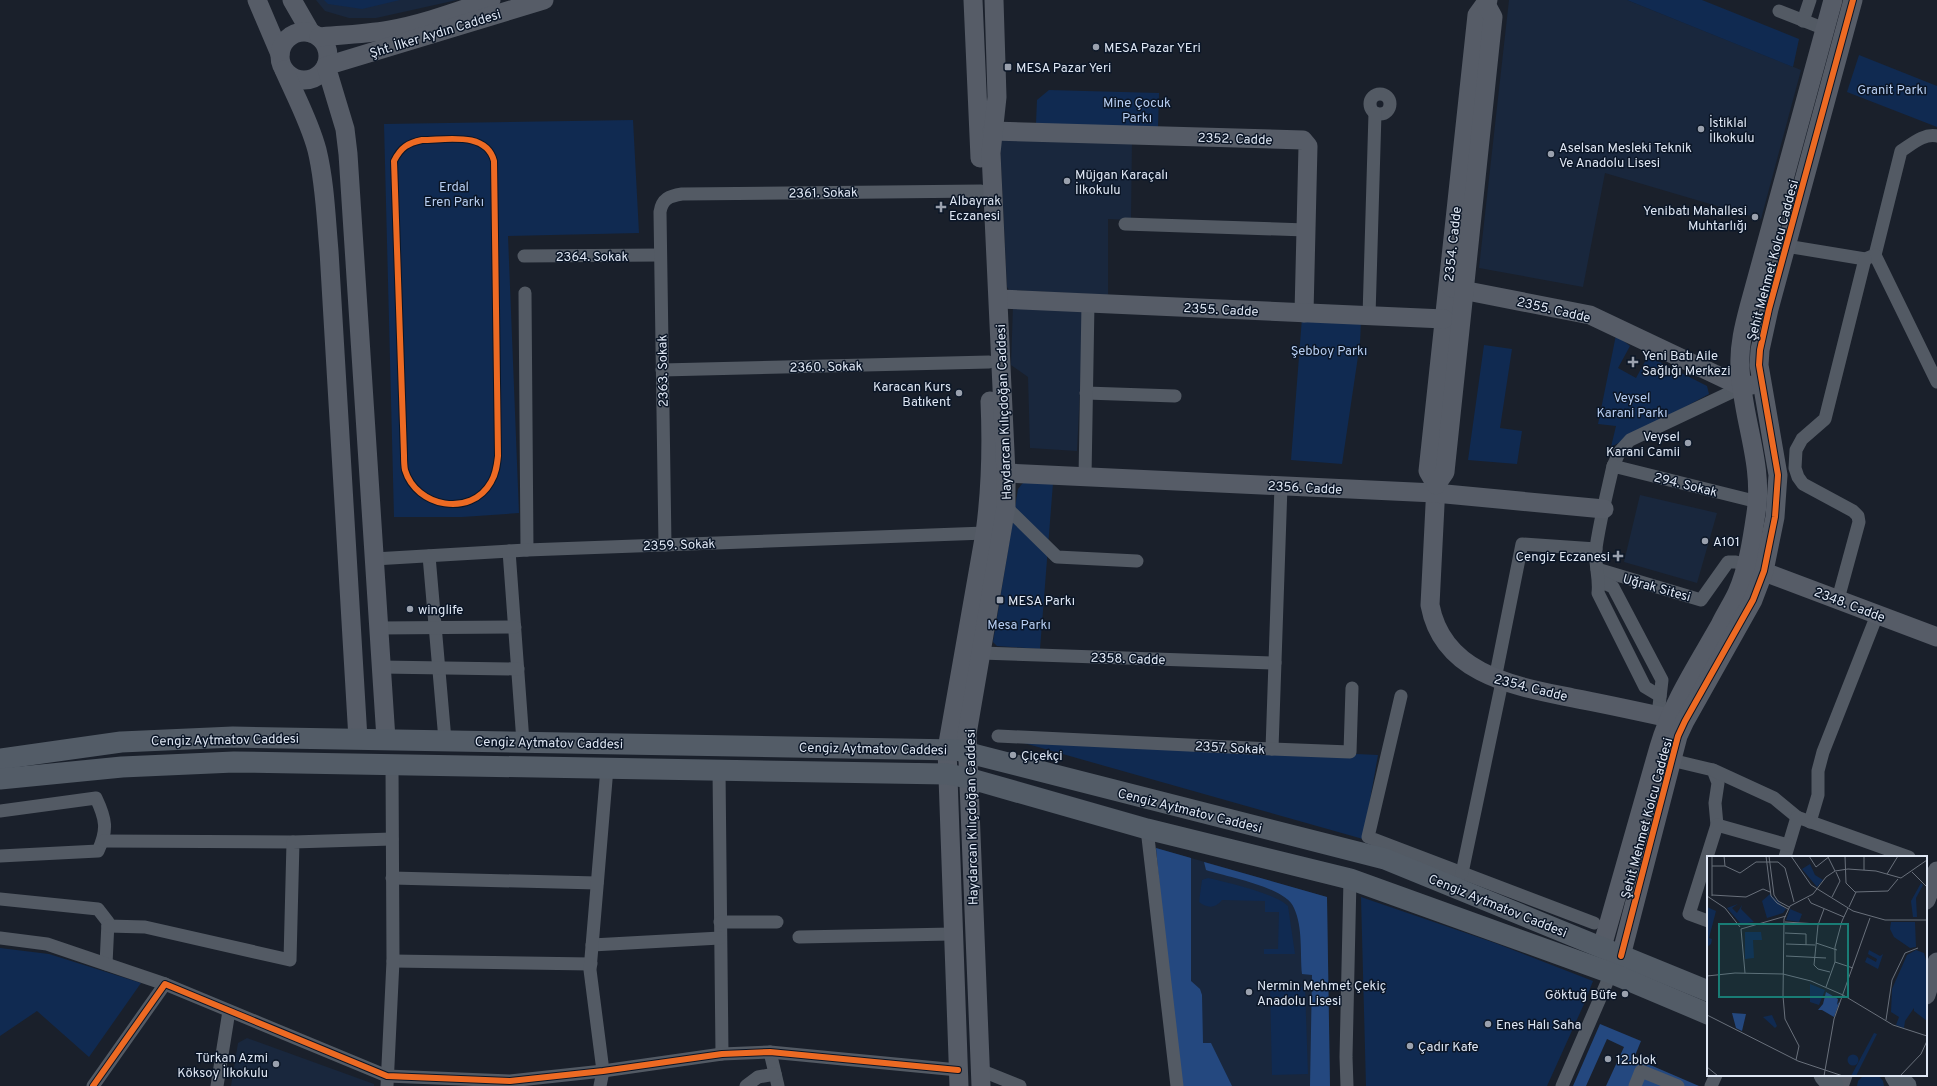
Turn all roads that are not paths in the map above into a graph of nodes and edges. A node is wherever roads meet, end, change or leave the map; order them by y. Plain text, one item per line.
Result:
1 (257, 0) edge
2 (292, 0) edge
3 (492, 0) edge
4 (544, 0) edge
5 (973, 0) edge
6 (994, 0) edge
7 (1810, 0) edge
8 (1833, 0) edge
9 (1853, 0) edge
10 (1487, 2) edge
11 (1779, 12) dead end
12 (1803, 21) junction
13 (1825, 29) junction
14 (315, 35) junction
15 (282, 62) junction
16 (326, 66) junction
17 (1375, 113) dead end
18 (992, 130) junction
19 (1937, 136) edge
20 (981, 191) junction
21 (666, 198) joint
22 (1125, 224) dead end
23 (1306, 230) junction
24 (1786, 246) junction
25 (660, 255) junction
26 (524, 256) dead end
27 (1870, 257) junction
28 (1456, 289) junction
29 (525, 293) dead end
30 (998, 299) junction
31 (1088, 303) junction
32 (1304, 313) junction
33 (1369, 316) junction
34 (1444, 319) junction
35 (989, 362) junction
36 (662, 370) junction
37 (1937, 382) edge
38 (1763, 390) junction
39 (1086, 393) junction
40 (1743, 394) junction
41 (1175, 396) dead end
42 (1613, 466) junction
43 (1006, 473) junction
44 (1085, 476) junction
45 (1281, 486) junction
46 (1435, 489) junction
47 (1758, 502) junction
48 (1006, 507) junction
49 (1604, 510) junction
50 (985, 533) junction
51 (665, 545) junction
52 (1596, 549) junction
53 (527, 550) junction
54 (509, 551) junction
55 (429, 556) junction
56 (374, 559) junction
57 (1137, 561) dead end
58 (1755, 568) junction
59 (1598, 575) junction
60 (1838, 599) junction
61 (1877, 615) junction
62 (436, 627) junction
63 (515, 627) junction
64 (379, 628) junction
65 (1937, 638) edge
66 (981, 653) junction
67 (1275, 663) junction
68 (381, 667) junction
69 (440, 668) junction
70 (518, 669) junction
71 (1498, 680) junction
72 (1352, 688) dead end
73 (1401, 696) dead end
74 (1660, 696) junction
75 (1663, 716) junction
76 (998, 736) dead end
77 (358, 739) junction
78 (386, 739) junction
79 (445, 740) junction
80 (523, 742) junction
81 (1272, 748) junction
82 (946, 749) junction
83 (967, 753) junction
84 (0, 760) edge
85 (1671, 760) junction
86 (392, 765) junction
87 (607, 768) junction
88 (718, 770) junction
89 (1713, 770) junction
90 (947, 774) junction
91 (968, 778) junction
92 (0, 779) edge
93 (0, 811) edge
94 (1797, 817) junction
95 (1810, 822) junction
96 (1717, 825) junction
97 (1147, 829) junction
98 (392, 839) junction
99 (103, 841) junction
100 (293, 842) junction
101 (1786, 851) edge
102 (0, 856) edge
103 (1707, 856) edge
104 (1906, 856) edge
105 (1707, 857) edge
106 (1937, 871) edge
107 (1462, 873) junction
108 (392, 878) junction
109 (1350, 879) junction
110 (597, 883) junction
111 (1927, 897) edge
112 (0, 899) edge
113 (1529, 908) junction
114 (1707, 921) edge
115 (720, 922) junction
116 (777, 922) dead end
117 (1594, 923) dead end
118 (108, 926) junction
119 (952, 934) junction
120 (799, 937) dead end
121 (0, 938) edge
122 (720, 938) junction
123 (592, 945) junction
124 (1611, 958) junction
125 (392, 961) junction
126 (1937, 962) edge
127 (106, 964) junction
128 (591, 964) junction
129 (165, 984) junction
130 (1707, 991) edge
131 (1927, 992) edge
132 (229, 1011) junction
133 (1707, 1013) edge
134 (770, 1052) junction
135 (722, 1054) junction
136 (603, 1071) junction
137 (1716, 1076) edge
138 (1825, 1076) edge
139 (1843, 1076) edge
140 (958, 1078) edge
141 (980, 1078) edge
142 (776, 1080) edge
143 (387, 1081) edge
144 (93, 1086) edge
145 (217, 1086) edge
146 (600, 1086) edge
147 (746, 1086) edge
148 (1020, 1086) edge
149 (1177, 1086) edge
150 (1347, 1086) edge
151 (1562, 1086) edge
152 (1635, 1086) edge
153 (1678, 1086) edge
154 (1711, 1086) edge
155 (1833, 1086) edge
156 (1839, 1086) edge

1 - 15 street
2 - 14 street
3 - 14 street, Şht. İlker Aydın Caddesi
4 - 16 street, Şht. İlker Aydın Caddesi
5 - 20 street, Haydarcan Kılıçdoğan Caddesi
6 - 18 street, Haydarcan Kılıçdoğan Caddesi
7 - 12 street
8 - 13 street, Şehit Mehmet Kolcu Caddesi
9 - 24 street, Şehit Mehmet Kolcu Caddesi
10 - 28 street, 2354. Cadde
11 - 12 street
12 - 13 street
13 - 40 street, Şehit Mehmet Kolcu Caddesi
14 - 15 street
14 - 16 street
15 - 16 street
15 - 77 street
16 - 56 street
17 - 33 street
18 - 23 street, 2352. Cadde
18 - 30 street, Haydarcan Kılıçdoğan Caddesi
19 - 27 street
20 - 21 street, 2361. Sokak
20 - 35 street, Haydarcan Kılıçdoğan Caddesi
21 - 25 street, 2363. Sokak
22 - 23 street
23 - 32 street, 2352. Cadde
24 - 27 street
24 - 38 street, Şehit Mehmet Kolcu Caddesi
25 - 26 street, 2364. Sokak
25 - 36 street, 2363. Sokak
27 - 37 street
27 - 60 street
28 - 34 street, 2354. Cadde
28 - 40 street, 2355. Cadde
28 - 46 street, 2354. Cadde
29 - 53 street
30 - 31 street, 2355. Cadde
30 - 43 street, Haydarcan Kılıçdoğan Caddesi
31 - 32 street, 2355. Cadde
31 - 39 street
32 - 33 street, 2355. Cadde
33 - 34 street, 2355. Cadde
34 - 46 street, 2354. Cadde
35 - 36 street, 2360. Sokak
35 - 50 street, Haydarcan Kılıçdoğan Caddesi
36 - 51 street, 2363. Sokak
38 - 40 street
38 - 58 street, Şehit Mehmet Kolcu Caddesi
39 - 41 street
39 - 44 street
40 - 42 street
40 - 47 street, Şehit Mehmet Kolcu Caddesi
42 - 47 street, 294. Sokak
42 - 49 street
43 - 44 street, 2356. Cadde
43 - 48 street, Haydarcan Kılıçdoğan Caddesi
44 - 45 street, 2356. Cadde
45 - 46 street, 2356. Cadde
45 - 67 street, 2357. Sokak
46 - 49 street, 2356. Cadde
46 - 71 street, 2354. Cadde
47 - 58 street, Şehit Mehmet Kolcu Caddesi
48 - 57 street
48 - 66 street, Haydarcan Kılıçdoğan Caddesi
49 - 52 street
50 - 51 street, 2359. Sokak
50 - 82 street, Haydarcan Kılıçdoğan Caddesi
51 - 53 street, 2359. Sokak
52 - 59 street
52 - 71 street
53 - 54 street, 2359. Sokak
54 - 55 street, 2359. Sokak
54 - 63 street
55 - 56 street, 2359. Sokak
55 - 62 street
56 - 64 street
58 - 59 street, Uğrak Sitesi
58 - 60 street, 2348. Cadde
58 - 75 street, Şehit Mehmet Kolcu Caddesi
58 - 85 street, Şehit Mehmet Kolcu Caddesi
59 - 74 street
59 - 74 street
60 - 61 street, 2348. Cadde
61 - 65 street, 2348. Cadde
61 - 95 street
62 - 63 street
62 - 64 street
62 - 69 street
63 - 70 street
64 - 68 street
66 - 67 street, 2358. Cadde
66 - 83 street, Haydarcan Kılıçdoğan Caddesi
67 - 81 street, 2357. Sokak
68 - 69 street
68 - 78 street
69 - 70 street
69 - 79 street
70 - 80 street
71 - 75 street, 2354. Cadde
71 - 107 street
72 - 81 street
73 - 107 street
74 - 75 street
75 - 124 street, Şehit Mehmet Kolcu Caddesi
76 - 81 street, 2357. Sokak
77 - 78 main road, Cengiz Aytmatov Caddesi
77 - 84 main road, Cengiz Aytmatov Caddesi
78 - 79 main road, Cengiz Aytmatov Caddesi
79 - 80 main road, Cengiz Aytmatov Caddesi
80 - 82 main road, Cengiz Aytmatov Caddesi
82 - 83 main road, Cengiz Aytmatov Caddesi
82 - 90 street, Haydarcan Kılıçdoğan Caddesi
83 - 91 street, Haydarcan Kılıçdoğan Caddesi
83 - 113 main road, Cengiz Aytmatov Caddesi
85 - 89 street
85 - 124 street, Şehit Mehmet Kolcu Caddesi
86 - 87 main road, Cengiz Aytmatov Caddesi
86 - 92 main road, Cengiz Aytmatov Caddesi
86 - 98 street
87 - 88 main road, Cengiz Aytmatov Caddesi
87 - 110 street
88 - 90 main road, Cengiz Aytmatov Caddesi
88 - 115 street
89 - 94 street
89 - 96 street
90 - 91 main road, Cengiz Aytmatov Caddesi
90 - 119 street, Haydarcan Kılıçdoğan Caddesi
91 - 97 main road, Cengiz Aytmatov Caddesi
91 - 141 street, Haydarcan Kılıçdoğan Caddesi
93 - 99 street
94 - 95 street
94 - 101 street
95 - 104 street
96 - 101 street
96 - 103 street
97 - 109 main road, Cengiz Aytmatov Caddesi
97 - 149 street
98 - 100 street
98 - 108 street
99 - 100 street
99 - 102 street
100 - 118 street
105 - 114 street
106 - 111 street
107 - 113 street
108 - 110 street
108 - 125 street
109 - 124 main road, Cengiz Aytmatov Caddesi
109 - 150 street
110 - 123 street
112 - 118 street
113 - 117 street
113 - 124 main road, Cengiz Aytmatov Caddesi
115 - 116 street
115 - 122 street
118 - 127 street
119 - 120 street
119 - 140 street, Haydarcan Kılıçdoğan Caddesi
121 - 127 street
122 - 123 street
122 - 135 street
123 - 128 street
124 - 130 main road, Cengiz Aytmatov Caddesi
124 - 133 main road, Cengiz Aytmatov Caddesi
124 - 151 street
125 - 128 street
125 - 143 street
126 - 131 street
127 - 129 street
128 - 136 street
129 - 132 street
129 - 144 street
132 - 143 street
132 - 145 street
134 - 135 street
134 - 140 street
134 - 142 street
135 - 136 street
136 - 143 street
136 - 146 street
137 - 154 street
138 - 155 main road
139 - 156 street
140 - 141 street
141 - 148 street
142 - 147 street
152 - 153 street

